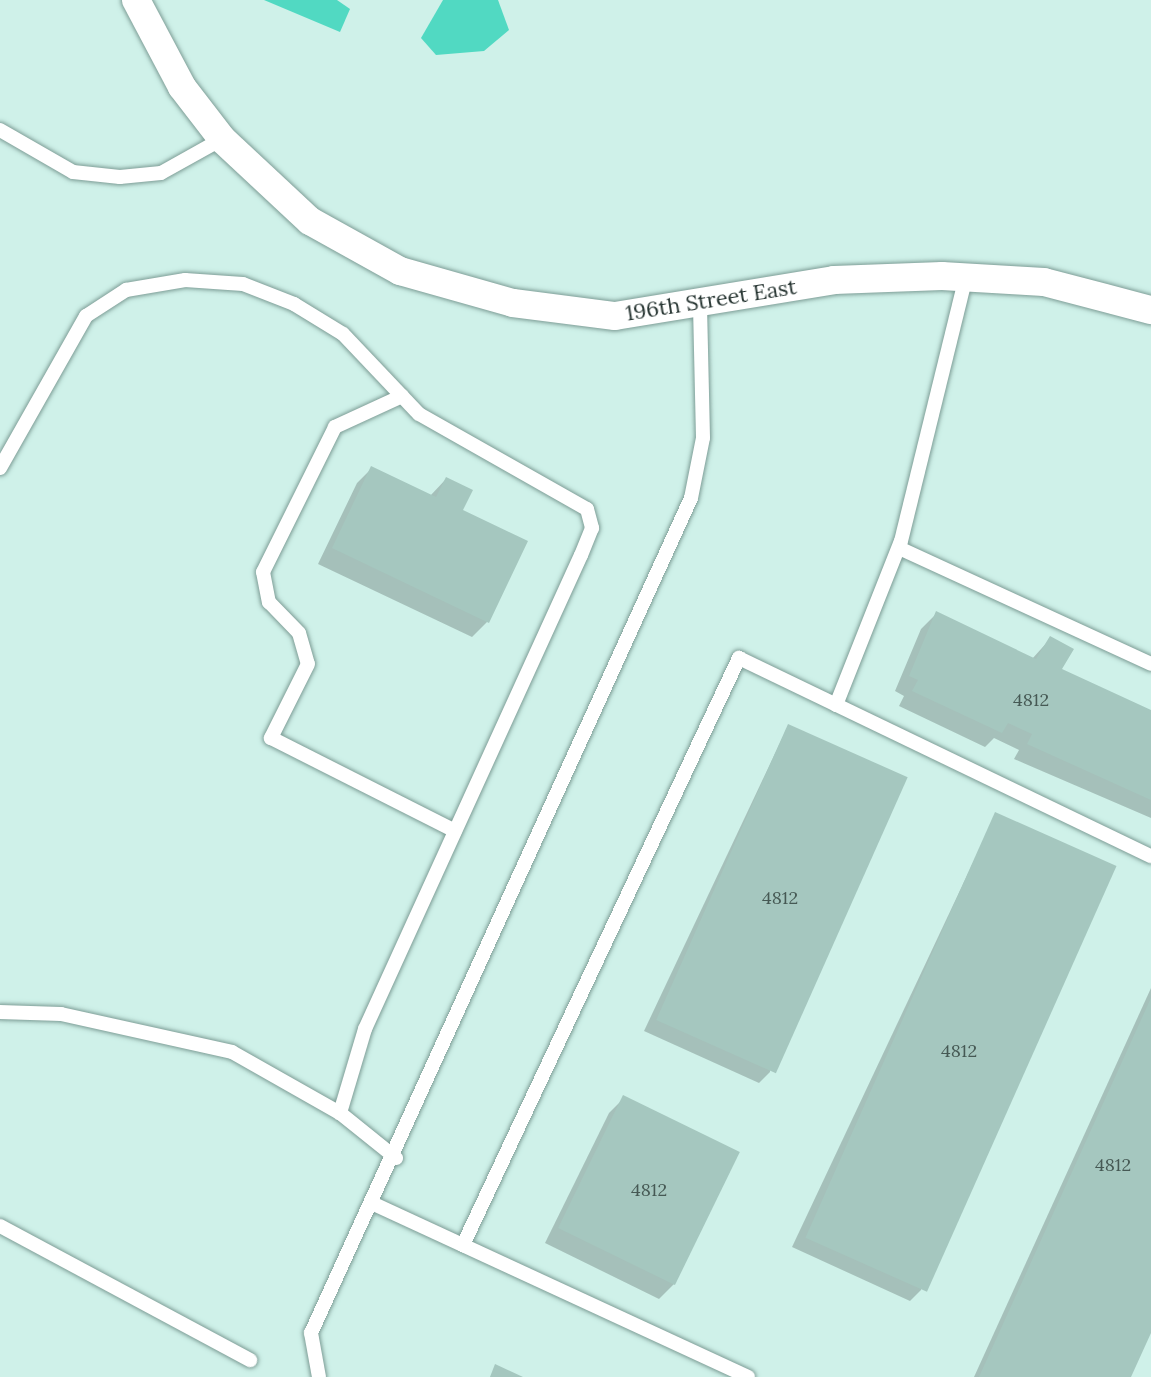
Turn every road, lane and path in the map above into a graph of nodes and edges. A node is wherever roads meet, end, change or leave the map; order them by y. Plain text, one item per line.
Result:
1 (136, 0) edge
2 (0, 130) edge
3 (222, 139) junction
4 (966, 277) junction
5 (700, 305) junction
6 (1151, 310) edge
7 (402, 396) junction
8 (0, 468) edge
9 (899, 548) junction
10 (1151, 664) edge
11 (836, 705) junction
12 (455, 831) junction
13 (1151, 856) edge
14 (0, 1012) edge
15 (340, 1113) junction
16 (396, 1158) junction
17 (374, 1204) junction
18 (0, 1226) edge
19 (463, 1245) junction
20 (250, 1360) dead end
21 (319, 1377) edge
22 (748, 1377) edge

1 - 3 street, 196th Street East
2 - 3 lane
3 - 5 street, 196th Street East
4 - 5 street, 196th Street East
4 - 6 street, 196th Street East
4 - 9 lane
5 - 16 lane
7 - 8 lane
7 - 12 lane
7 - 12 lane
9 - 10 lane
9 - 11 lane
11 - 13 lane
11 - 19 lane
12 - 15 lane
14 - 15 lane
15 - 16 lane
16 - 17 lane
17 - 19 lane
17 - 21 lane
18 - 20 lane
19 - 22 lane

